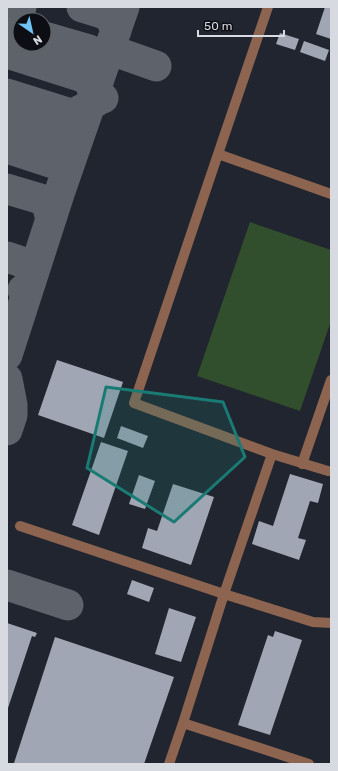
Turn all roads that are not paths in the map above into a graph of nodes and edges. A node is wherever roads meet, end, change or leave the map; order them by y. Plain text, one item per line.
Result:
1 (268, 7) edge
2 (218, 154) junction
3 (331, 194) edge
4 (331, 380) edge
5 (272, 454) junction
6 (302, 464) junction
7 (328, 471) dead end
8 (20, 526) dead end
9 (224, 594) junction
10 (331, 623) edge
11 (183, 723) junction
12 (298, 762) edge
13 (169, 764) edge
14 (309, 764) edge

1 - 2 street
2 - 3 street
2 - 5 street
4 - 6 street
5 - 6 street
5 - 9 street
6 - 7 street
8 - 9 street
9 - 10 street
9 - 11 street
11 - 12 street
11 - 13 street
12 - 14 street

